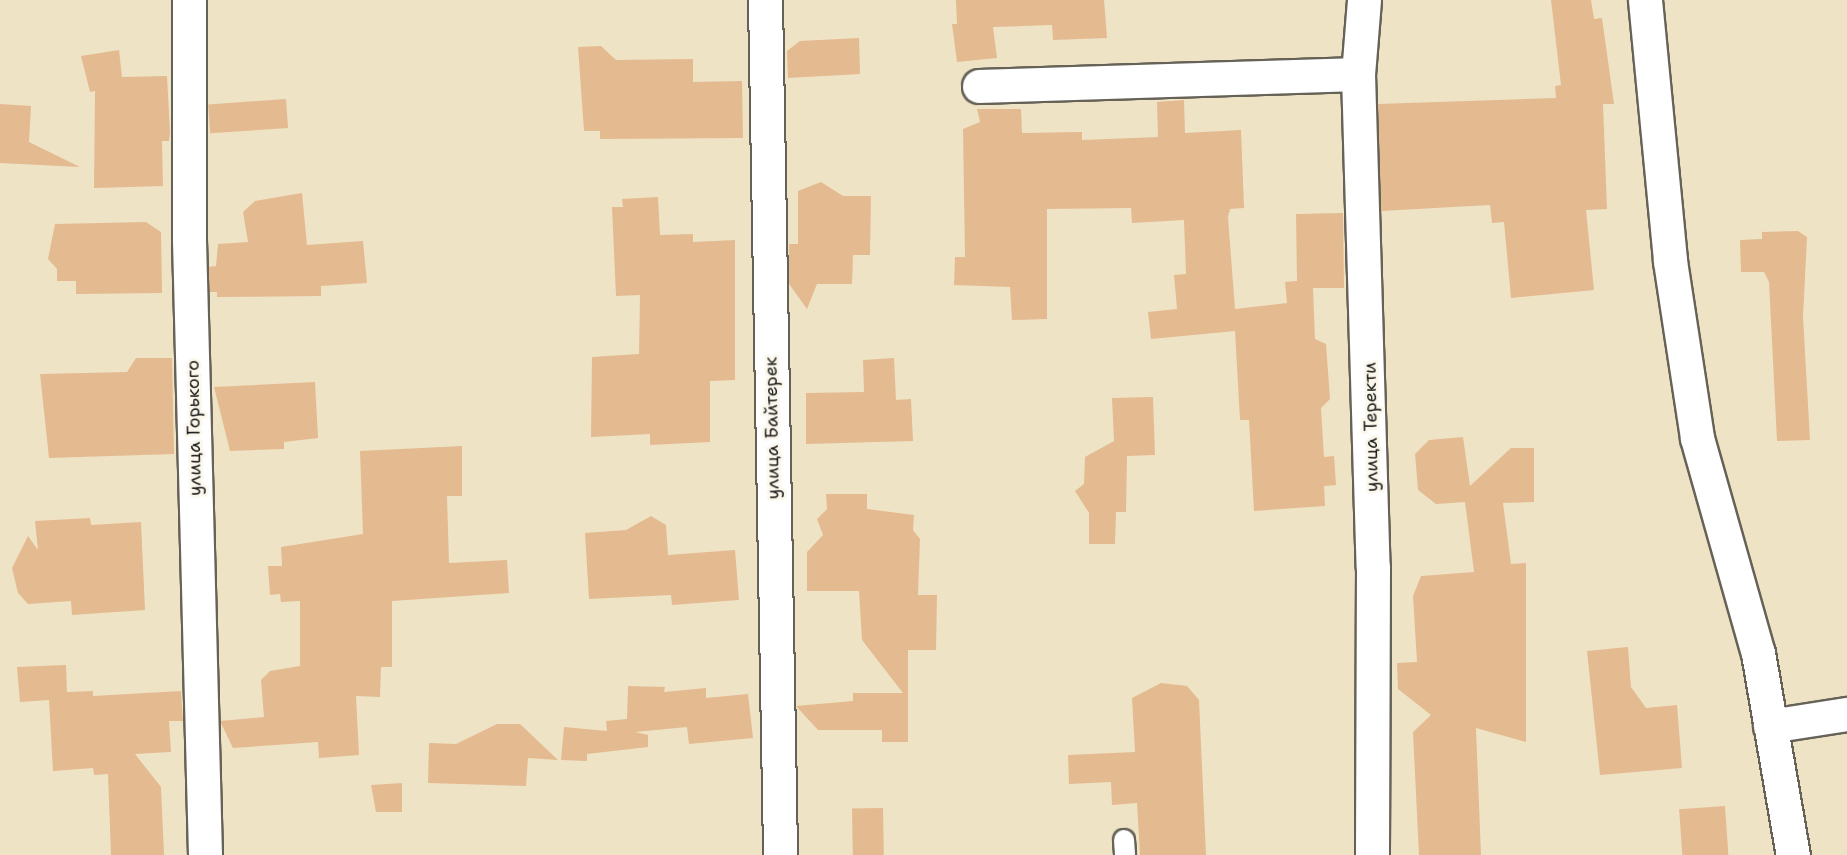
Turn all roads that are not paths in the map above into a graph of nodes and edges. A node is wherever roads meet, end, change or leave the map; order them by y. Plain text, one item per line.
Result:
1 (189, 0) edge
2 (765, 0) edge
3 (1364, 0) edge
4 (1645, 0) edge
5 (1358, 74) junction
6 (979, 86) dead end
7 (1847, 714) edge
8 (1770, 726) junction
9 (205, 855) edge
10 (780, 855) edge
11 (1372, 855) edge
12 (1793, 855) edge

1 - 9 street, улица Горького
2 - 10 street, улица Байтерек
3 - 5 street, улица Теректи
4 - 8 street
5 - 6 street
5 - 11 street, улица Теректи
7 - 8 street
8 - 12 street

